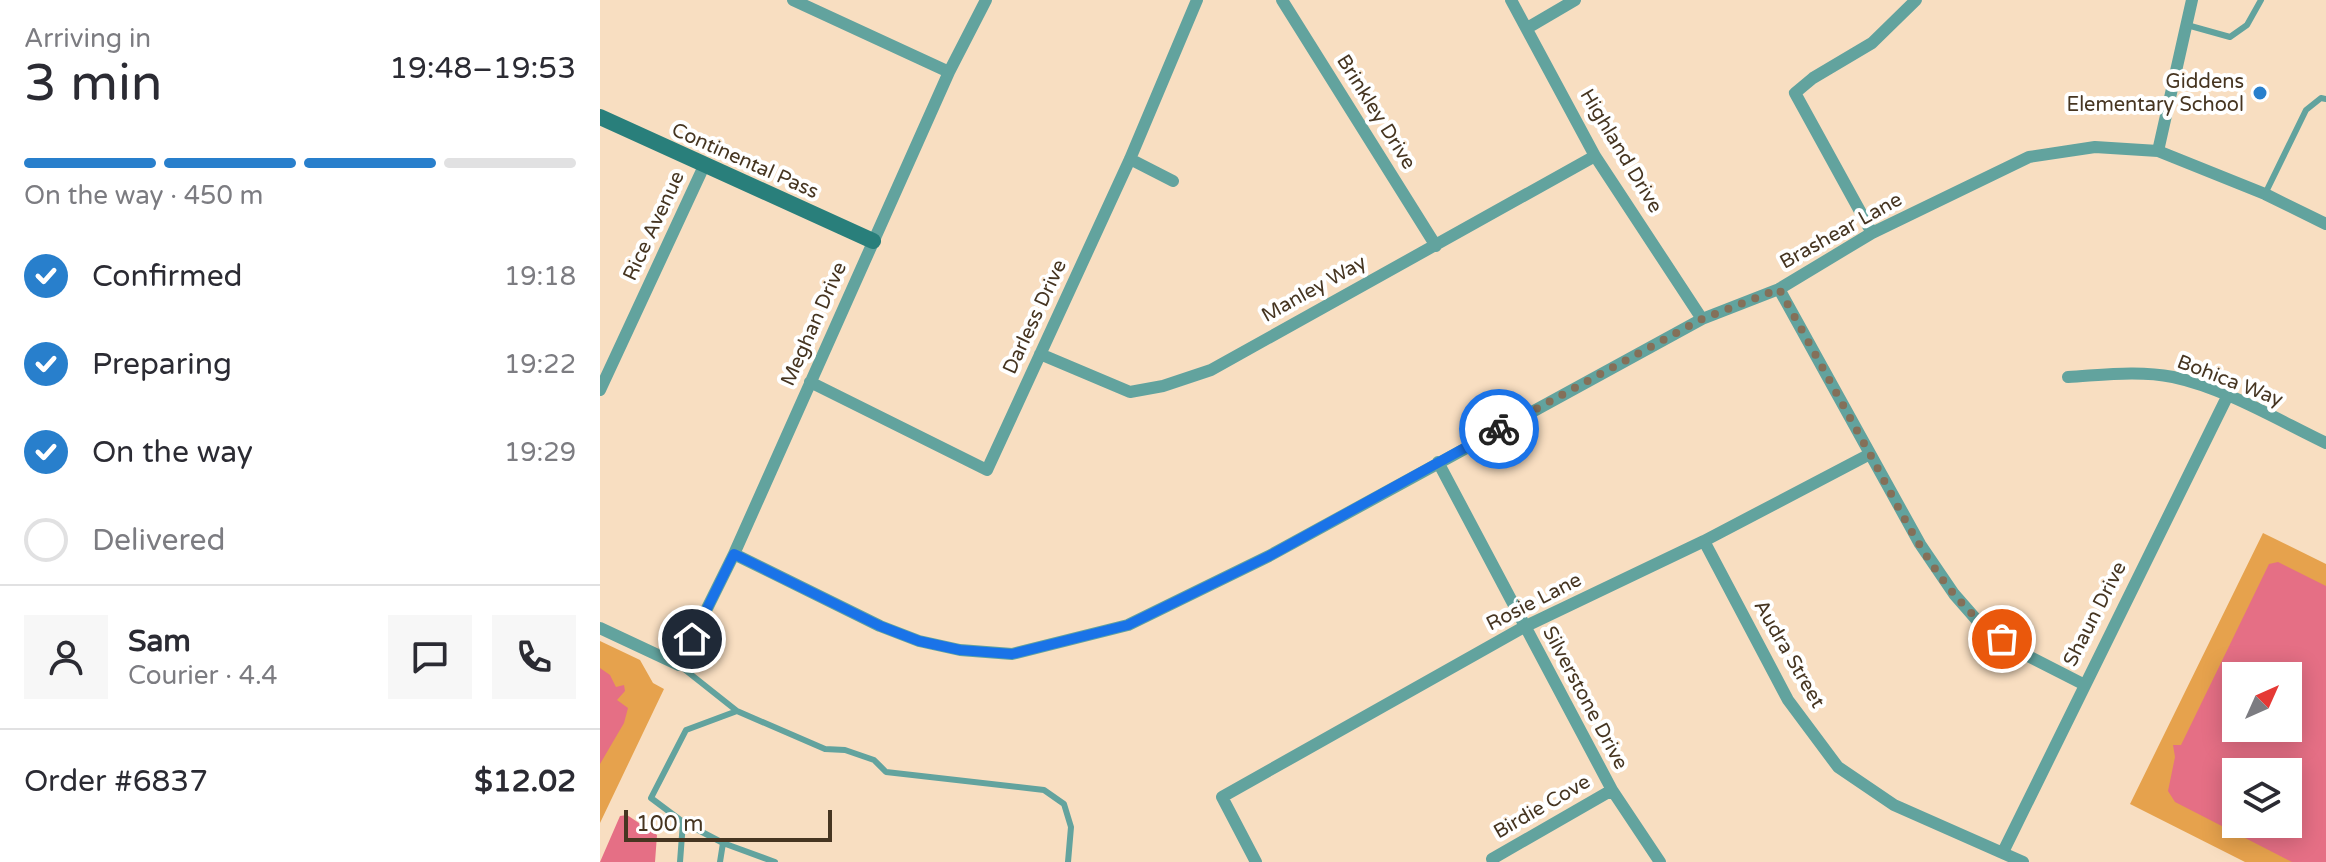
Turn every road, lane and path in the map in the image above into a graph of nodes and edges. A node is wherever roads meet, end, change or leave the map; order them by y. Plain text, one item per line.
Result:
1 (793, 0) edge
2 (986, 0) edge
3 (1197, 0) edge
4 (1282, 0) edge
5 (1511, 0) edge
6 (1575, 0) edge
7 (1916, 0) edge
8 (2192, 0) edge
9 (2261, 0) edge
10 (2187, 25) junction
11 (1529, 27) junction
12 (949, 72) junction
13 (2326, 99) edge
14 (600, 117) edge
15 (2158, 151) junction
16 (1595, 156) junction
17 (1130, 159) junction
18 (704, 166) junction
19 (1173, 181) dead end
20 (2265, 194) junction
21 (2326, 224) edge
22 (1872, 233) junction
23 (873, 241) junction
24 (1436, 246) junction
25 (1779, 289) junction
26 (1702, 319) junction
27 (1040, 354) junction
28 (2068, 377) dead end
29 (810, 382) junction
30 (600, 390) edge
31 (2227, 397) junction
32 (2326, 443) edge
33 (1870, 454) junction
34 (1438, 462) junction
35 (1704, 541) junction
36 (734, 554) junction
37 (1524, 627) junction
38 (600, 628) edge
39 (679, 665) junction
40 (2083, 684) junction
41 (737, 711) junction
42 (1612, 790) junction
43 (683, 822) junction
44 (723, 843) junction
45 (2003, 852) junction
46 (1492, 859) dead end
47 (680, 862) edge
48 (720, 862) edge
49 (775, 862) edge
50 (1068, 862) edge
51 (1256, 862) edge
52 (1660, 862) edge
53 (2023, 862) edge

1 - 12 street
2 - 12 street, Meghan Drive
3 - 17 street, Darless Drive
4 - 24 street, Brinkley Drive
5 - 11 street, Highland Drive
6 - 11 street
7 - 22 street
8 - 10 street
9 - 10 lane
10 - 15 street
11 - 16 street, Highland Drive
12 - 23 street, Meghan Drive
13 - 20 lane
14 - 18 street, Continental Pass
15 - 20 street, Brashear Lane
15 - 22 street, Brashear Lane
16 - 24 street, Manley Way
16 - 26 street, Highland Drive
17 - 19 street
17 - 27 street, Darless Drive
18 - 23 street, Continental Pass
18 - 30 street, Rice Avenue
20 - 21 street, Brashear Lane
22 - 25 street, Brashear Lane
23 - 29 street, Meghan Drive
24 - 27 street, Manley Way
25 - 26 street, Brashear Lane
25 - 33 street
26 - 34 street, Brashear Lane
27 - 29 street, Darless Drive
28 - 31 street, Bohica Way
29 - 36 street, Meghan Drive
31 - 32 street, Bohica Way
31 - 40 street, Shaun Drive
33 - 35 street, Rosie Lane
33 - 40 street
34 - 36 street, Brashear Lane
34 - 37 street, Silverstone Drive
35 - 37 street, Rosie Lane
35 - 45 street, Audra Street
36 - 39 street, Meghan Drive
37 - 42 street, Silverstone Drive
37 - 51 street, Rosie Lane
38 - 39 street
39 - 41 lane
40 - 45 street, Shaun Drive
41 - 43 lane
41 - 50 lane
42 - 46 street, Birdie Cove
42 - 52 street, Silverstone Drive
43 - 44 lane
43 - 47 lane
44 - 48 lane
44 - 49 lane
45 - 53 street, Audra Street

